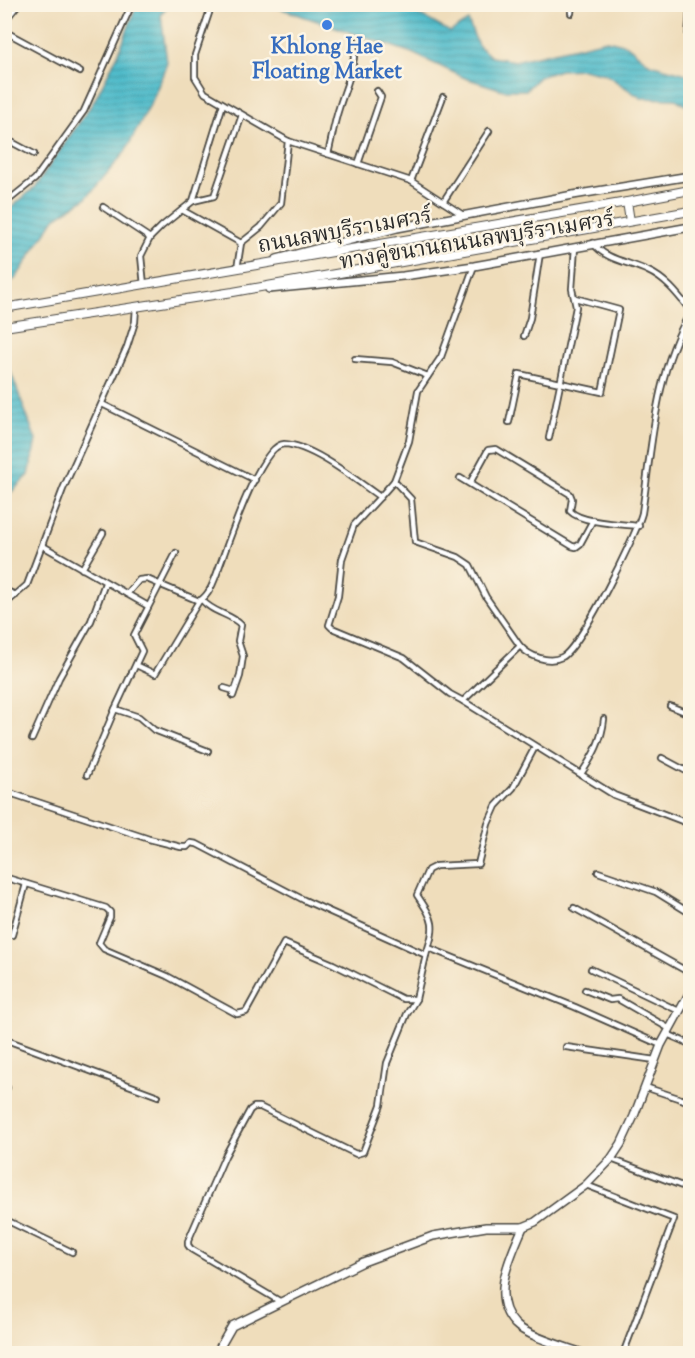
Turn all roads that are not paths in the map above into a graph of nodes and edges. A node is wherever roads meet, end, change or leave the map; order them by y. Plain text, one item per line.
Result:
1 (17, 4) edge
2 (132, 4) edge
3 (212, 4) edge
4 (572, 4) edge
5 (690, 8) edge
6 (571, 13) dead end
7 (4, 20) edge
8 (4, 31) edge
9 (688, 37) dead end
10 (354, 40) dead end
11 (80, 72) dead end
12 (377, 91) dead end
13 (443, 97) dead end
14 (223, 104) junction
15 (242, 115) junction
16 (489, 131) dead end
17 (4, 138) edge
18 (288, 141) junction
19 (34, 154) dead end
20 (328, 154) junction
21 (358, 164) junction
22 (690, 176) edge
23 (411, 181) junction
24 (690, 190) edge
25 (193, 201) junction
26 (443, 202) junction
27 (627, 202) junction
28 (4, 204) edge
29 (103, 207) dead end
30 (182, 210) junction
31 (690, 211) edge
32 (464, 215) junction
33 (630, 221) junction
34 (690, 227) edge
35 (150, 238) junction
36 (241, 243) junction
37 (593, 243) junction
38 (575, 247) junction
39 (540, 253) junction
40 (474, 266) junction
41 (237, 269) junction
42 (144, 285) junction
43 (233, 292) junction
44 (575, 297) junction
45 (136, 307) junction
46 (4, 308) edge
47 (690, 311) edge
48 (4, 327) edge
49 (524, 336) dead end
50 (355, 359) dead end
51 (428, 376) junction
52 (560, 382) junction
53 (102, 404) junction
54 (509, 422) dead end
55 (549, 438) dead end
56 (460, 478) dead end
57 (255, 480) junction
58 (394, 481) junction
59 (470, 483) junction
60 (380, 497) junction
61 (593, 520) junction
62 (639, 526) junction
63 (103, 533) dead end
64 (42, 546) junction
65 (176, 553) dead end
66 (82, 569) junction
67 (105, 583) junction
68 (161, 584) junction
69 (4, 590) edge
70 (127, 594) junction
71 (16, 595) junction
72 (200, 601) junction
73 (4, 605) edge
74 (148, 606) junction
75 (520, 646) junction
76 (136, 665) junction
77 (224, 688) dead end
78 (463, 701) junction
79 (670, 706) dead end
80 (115, 709) junction
81 (690, 714) edge
82 (604, 719) dead end
83 (32, 738) dead end
84 (535, 747) junction
85 (208, 751) dead end
86 (662, 758) dead end
87 (690, 773) edge
88 (581, 774) junction
89 (87, 775) dead end
90 (4, 791) edge
91 (690, 824) edge
92 (598, 872) dead end
93 (4, 877) edge
94 (26, 884) junction
95 (574, 908) dead end
96 (690, 913) edge
97 (12, 935) dead end
98 (429, 948) junction
99 (426, 955) junction
100 (591, 969) dead end
101 (690, 973) edge
102 (585, 990) dead end
103 (690, 992) edge
104 (416, 999) junction
105 (680, 1011) junction
106 (669, 1032) junction
107 (4, 1040) edge
108 (690, 1044) edge
109 (661, 1046) junction
110 (566, 1047) dead end
111 (656, 1060) junction
112 (645, 1087) junction
113 (159, 1096) dead end
114 (690, 1102) edge
115 (611, 1159) junction
116 (586, 1185) junction
117 (690, 1189) edge
118 (4, 1219) edge
119 (523, 1227) junction
120 (72, 1252) dead end
121 (281, 1302) junction
122 (216, 1353) edge
123 (585, 1353) edge
124 (624, 1353) edge

1 - 7 main road
2 - 28 street
3 - 14 street
4 - 6 street
5 - 9 street
8 - 11 street
10 - 20 street
12 - 21 street
13 - 23 street
14 - 15 street
14 - 25 street
15 - 18 street
15 - 25 street
16 - 26 street
17 - 19 street
18 - 20 street
18 - 36 street
20 - 21 street
21 - 23 street
22 - 32 main road, ทางคู่ขนานถนนลพบุรีราเมศวร์
23 - 26 street
24 - 27 main road, ถนนลพบุรีราเมศวร์
25 - 30 street
26 - 32 street
27 - 33 main road
27 - 41 main road, ถนนลพบุรีราเมศวร์
29 - 35 street
30 - 35 street
30 - 36 street
31 - 33 main road, ถนนลพบุรีราเมศวร์
32 - 41 main road, ทางคู่ขนานถนนลพบุรีราเมศวร์
33 - 43 main road, ถนนลพบุรีราเมศวร์
34 - 37 main road, ทางคู่ขนานถนนลพบุรีราเมศวร์
35 - 42 street
36 - 41 street
37 - 38 main road, ทางคู่ขนานถนนลพบุรีราเมศวร์
37 - 47 street
38 - 39 main road, ทางคู่ขนานถนนลพบุรีราเมศวร์
38 - 44 street
39 - 40 main road, ทางคู่ขนานถนนลพบุรีราเมศวร์
39 - 49 street
40 - 43 main road, ทางคู่ขนานถนนลพบุรีราเมศวร์
40 - 51 street
41 - 42 main road, ถนนลพบุรีราเมศวร์
42 - 46 main road, ถนนลพบุรีราเมศวร์
43 - 45 main road, ถนนลพบุรีราเมศวร์
44 - 52 street
44 - 52 street
45 - 48 main road, ถนนลพบุรีราเมศวร์
45 - 53 street
47 - 62 street
50 - 51 street
51 - 58 street
52 - 54 street
52 - 55 street
53 - 57 street
53 - 64 street
56 - 59 street
57 - 60 street
57 - 72 street
58 - 60 street
58 - 75 street
59 - 61 street
59 - 61 street
60 - 78 street
61 - 62 street
62 - 75 street
63 - 66 street
64 - 66 street
64 - 71 street
65 - 68 street
66 - 67 street
67 - 70 street
67 - 83 street
68 - 70 street
68 - 72 street
68 - 74 street
69 - 71 street
70 - 74 street
71 - 73 street
72 - 76 street
72 - 77 street
74 - 76 street
75 - 78 street
76 - 80 street
78 - 84 street
79 - 81 street
80 - 85 street
80 - 89 street
82 - 88 street
84 - 88 street
84 - 98 street
86 - 87 street
88 - 91 street
90 - 99 street
92 - 96 street
93 - 94 street
94 - 97 street
94 - 104 street
95 - 101 street
98 - 99 street
98 - 109 street
99 - 104 street
100 - 105 street
102 - 106 street
103 - 105 main road
104 - 121 street
105 - 106 main road
106 - 108 street
106 - 109 main road
107 - 113 street
109 - 111 main road
110 - 111 street
111 - 112 main road
112 - 114 street
112 - 115 main road
115 - 116 main road
115 - 117 street
116 - 119 main road
116 - 124 street
118 - 120 street
119 - 121 main road
119 - 123 main road
121 - 122 main road

